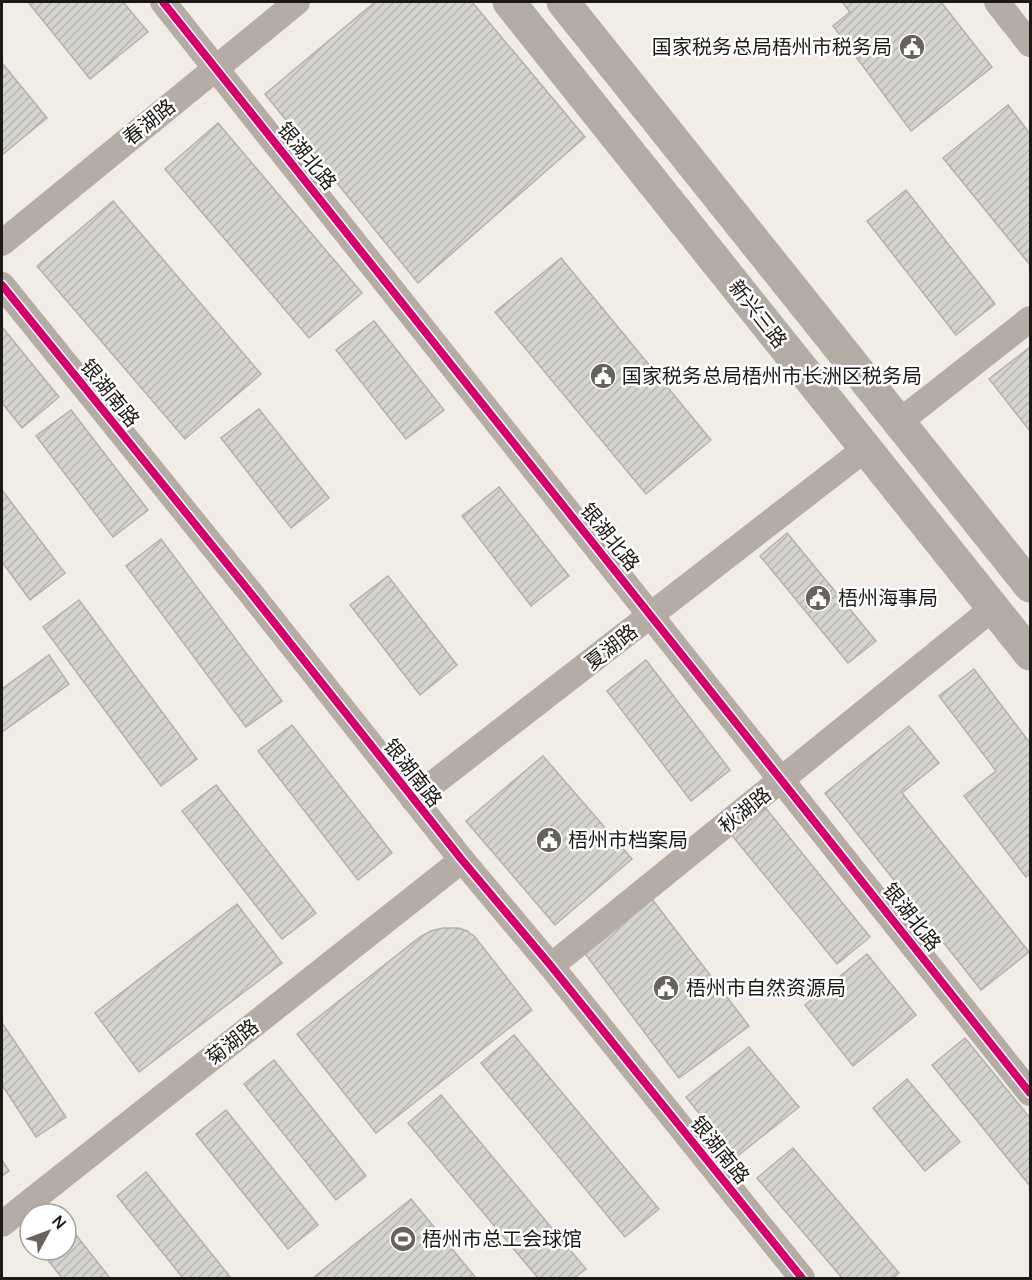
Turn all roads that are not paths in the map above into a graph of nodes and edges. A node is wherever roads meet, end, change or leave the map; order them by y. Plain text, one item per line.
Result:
1 (163, 2) edge
2 (297, 2) edge
3 (509, 2) edge
4 (563, 2) edge
5 (997, 2) edge
6 (1030, 44) edge
7 (216, 68) junction
8 (2, 243) edge
9 (2, 285) edge
10 (1030, 319) edge
11 (899, 422) junction
12 (865, 449) junction
13 (1029, 581) edge
14 (993, 608) junction
15 (651, 615) junction
16 (1030, 654) edge
17 (782, 780) junction
18 (413, 799) junction
19 (462, 860) junction
20 (551, 966) junction
21 (1030, 1093) edge
22 (2, 1224) edge
23 (802, 1278) edge

1 - 7 street, 银湖北路
2 - 7 street, 春湖路
3 - 12 main road, 新兴三路
4 - 11 main road
5 - 6 street
7 - 8 street, 春湖路
7 - 15 street, 银湖北路
9 - 18 street, 银湖南路
10 - 11 street
11 - 13 main road
12 - 14 main road, 新兴三路
12 - 15 street, 夏湖路
14 - 16 main road, 新兴三路
14 - 17 street, 秋湖路
15 - 17 street, 银湖北路
15 - 18 street, 夏湖路
17 - 20 street, 秋湖路
17 - 21 street, 银湖北路
18 - 19 street, 银湖南路
19 - 20 street, 银湖南路
19 - 22 street, 菊湖路
20 - 23 street, 银湖南路

